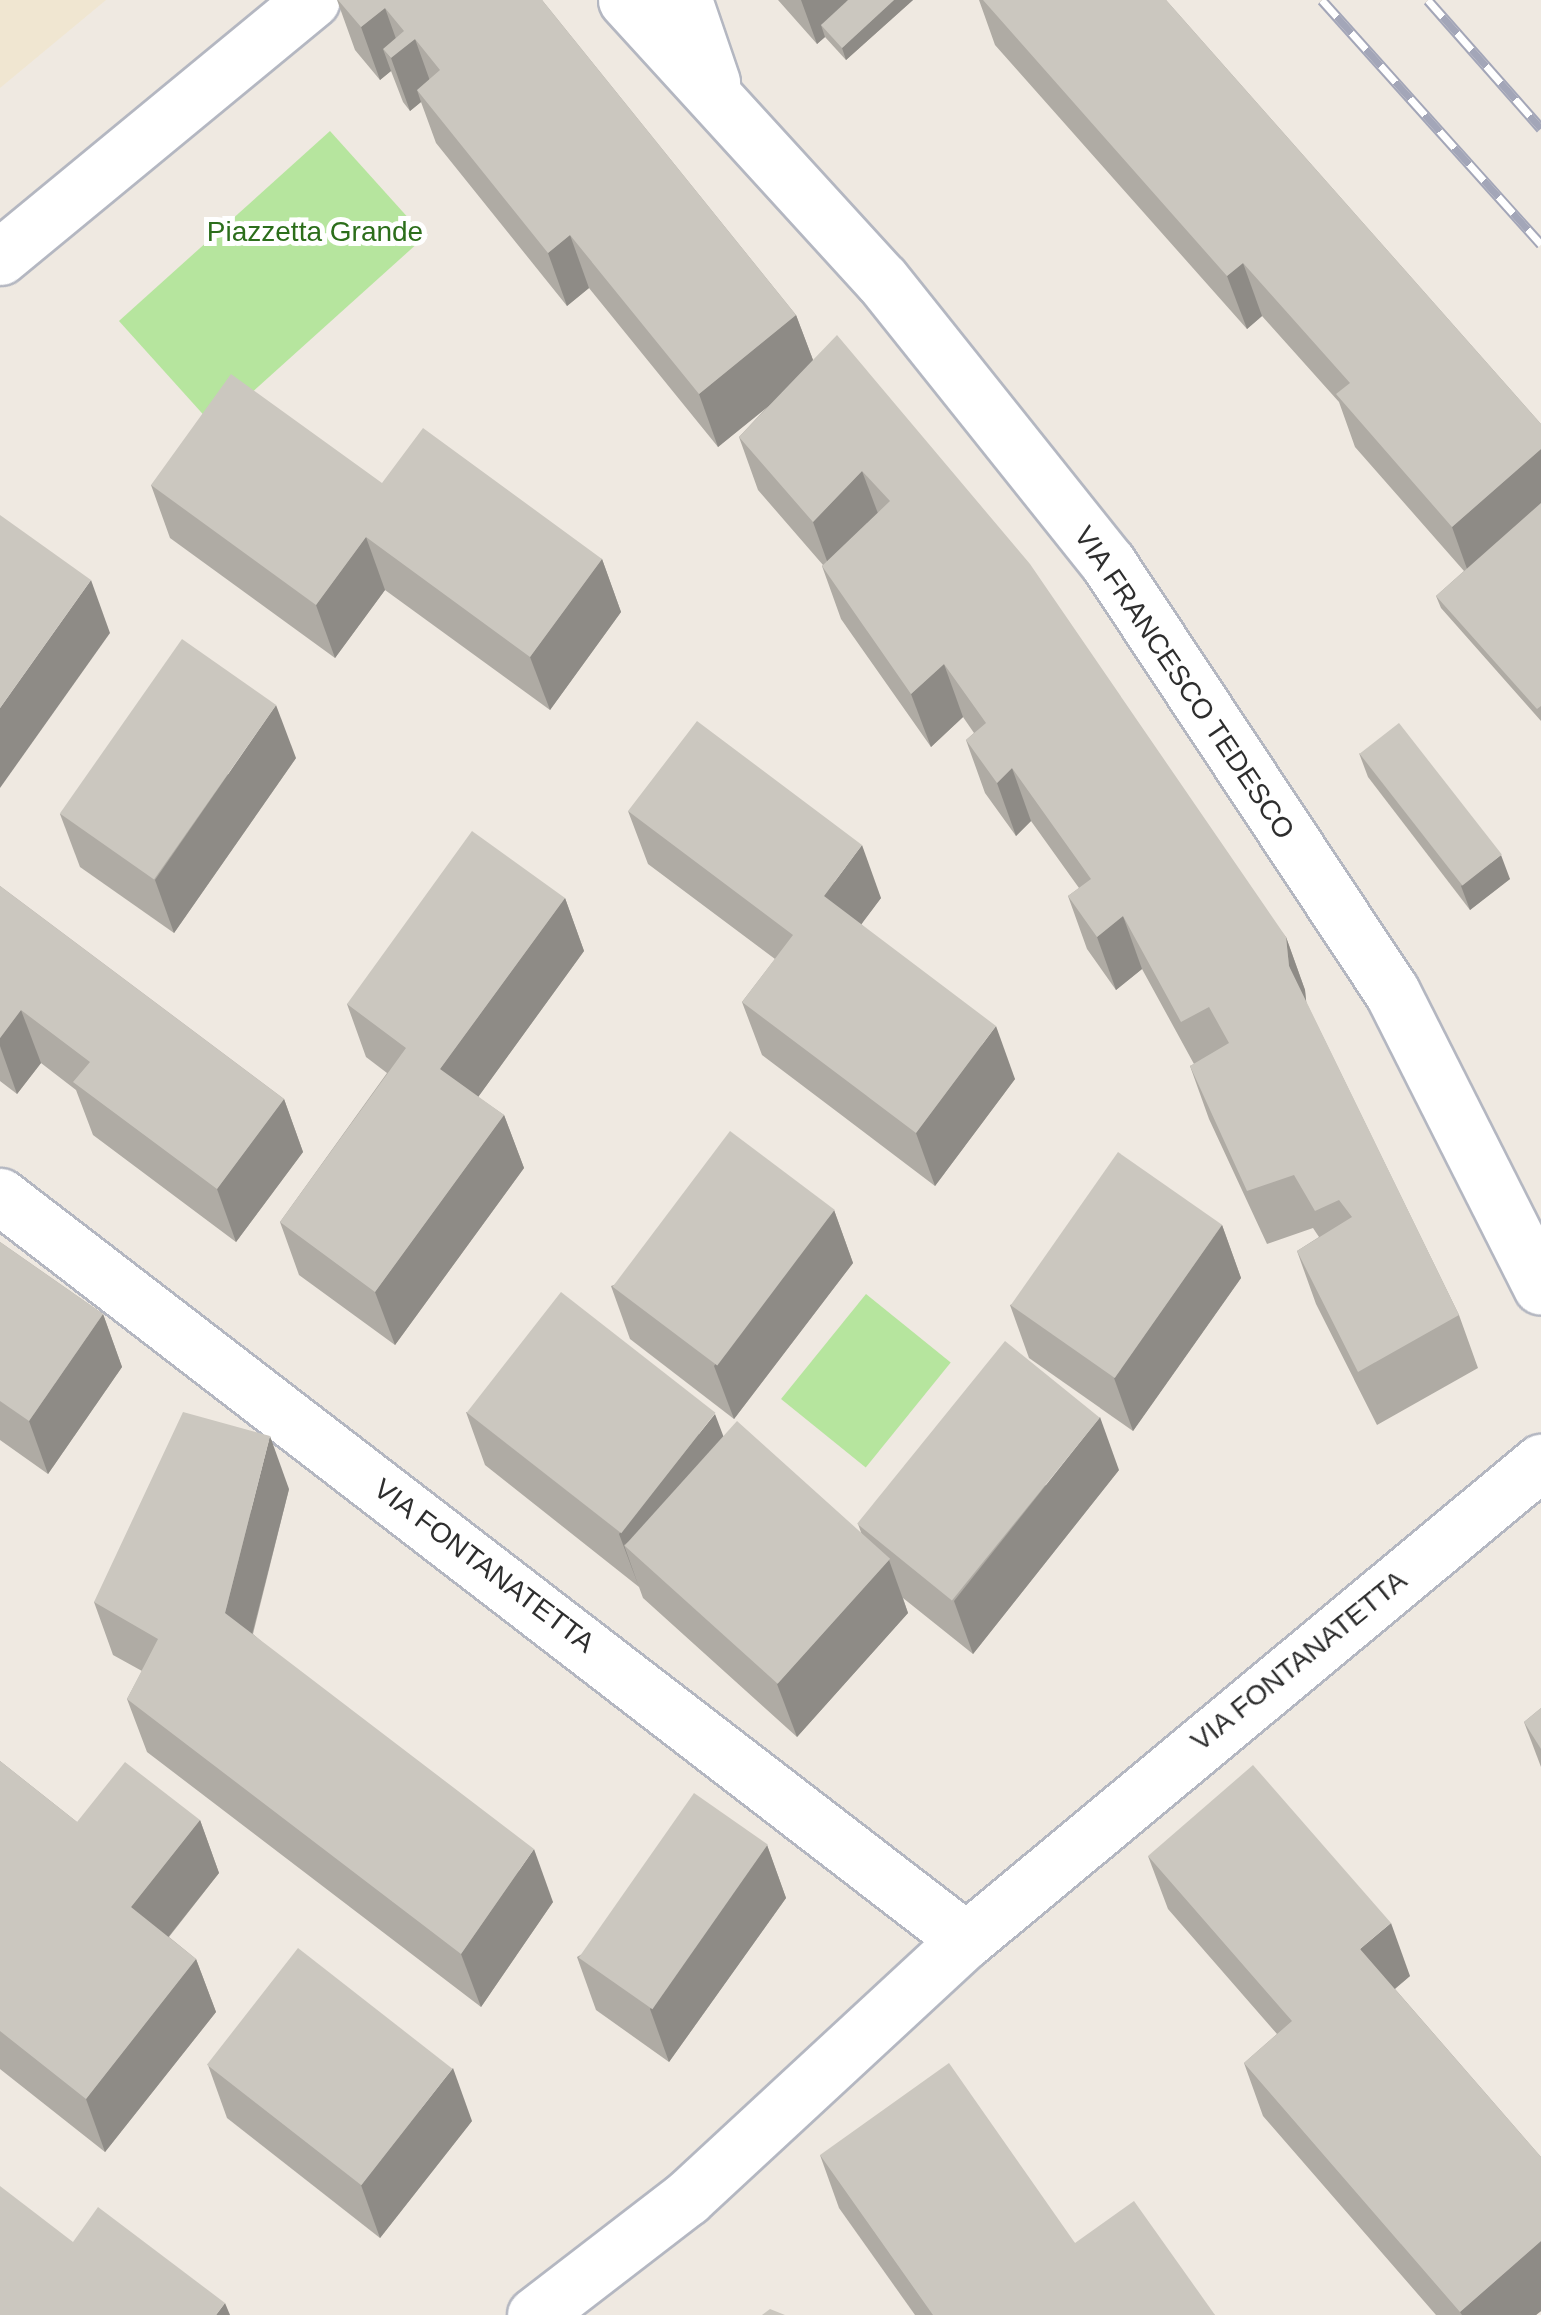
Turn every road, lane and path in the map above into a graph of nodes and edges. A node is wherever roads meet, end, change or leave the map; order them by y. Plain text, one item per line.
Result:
1 (312, 0) edge
2 (626, 0) edge
3 (684, 0) edge
4 (720, 104) junction
5 (0, 257) edge
6 (0, 1196) edge
7 (1541, 1287) edge
8 (1541, 1462) edge
9 (966, 1940) junction
10 (535, 2315) edge

1 - 5 street
2 - 4 street, VIA FRANCESCO TEDESCO
3 - 4 street
4 - 7 street, VIA FRANCESCO TEDESCO
6 - 9 street, VIA FONTANATETTA
8 - 9 street, VIA FONTANATETTA
9 - 10 street, VIA FONTANATETTA

